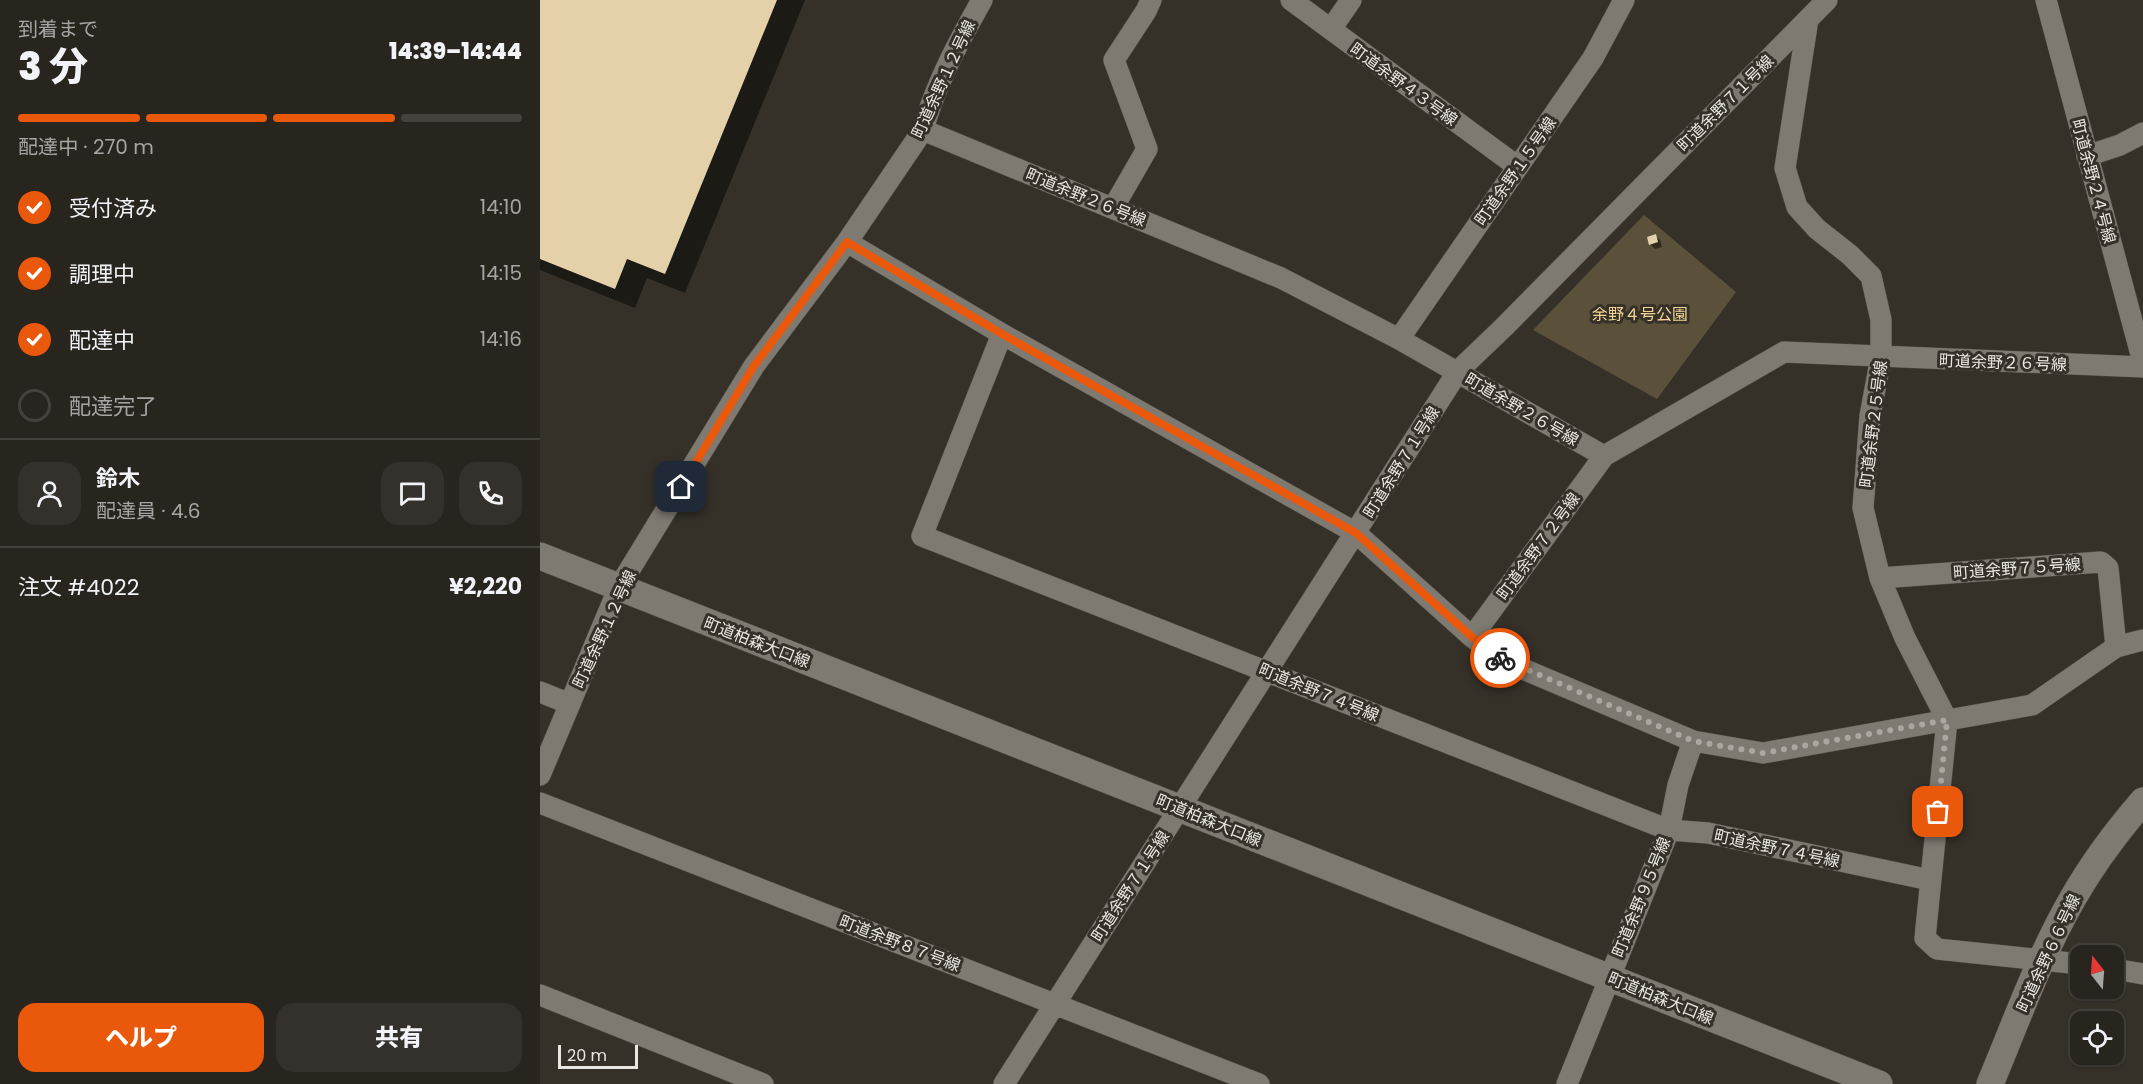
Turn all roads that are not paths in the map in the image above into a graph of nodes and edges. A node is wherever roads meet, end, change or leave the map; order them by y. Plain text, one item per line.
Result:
1 (982, 0) edge
2 (1151, 0) edge
3 (1291, 0) edge
4 (1351, 0) edge
5 (1624, 0) edge
6 (1827, 0) edge
7 (2046, 0) edge
8 (1808, 19) junction
9 (1330, 29) junction
10 (923, 130) junction
11 (2143, 133) edge
12 (2087, 156) junction
13 (1518, 167) junction
14 (1113, 208) junction
15 (847, 242) junction
16 (1002, 334) junction
17 (1399, 339) junction
18 (1881, 357) junction
19 (2143, 362) edge
20 (2143, 367) edge
21 (1458, 372) junction
22 (1604, 456) junction
23 (1356, 533) junction
24 (540, 556) edge
25 (1880, 578) junction
26 (619, 588) junction
27 (1472, 637) junction
28 (2143, 640) edge
29 (2116, 647) junction
30 (1268, 671) junction
31 (540, 692) edge
32 (570, 704) junction
33 (1947, 720) junction
34 (1693, 741) junction
35 (540, 775) edge
36 (2143, 801) edge
37 (540, 803) edge
38 (1180, 808) junction
39 (1669, 830) junction
40 (1930, 880) junction
41 (2041, 960) junction
42 (2070, 963) edge
43 (2124, 971) edge
44 (2143, 974) edge
45 (1609, 978) junction
46 (540, 995) edge
47 (1055, 1003) junction
48 (763, 1084) edge
49 (1004, 1084) edge
50 (1259, 1084) edge
51 (1567, 1084) edge
52 (1879, 1084) edge
53 (1990, 1084) edge

1 - 10 street, 町道余野１２号線
2 - 14 street
3 - 9 street, 町道余野４３号線
4 - 9 street
5 - 13 street, 町道余野１５号線
6 - 8 street, 町道余野７１号線
7 - 12 street, 町道余野２４号線
8 - 18 street, 町道余野２５号線
8 - 21 street, 町道余野７１号線
9 - 13 street, 町道余野４３号線
10 - 14 street, 町道余野２６号線
10 - 15 street, 町道余野１２号線
11 - 12 street
12 - 19 street, 町道余野２４号線
13 - 17 street, 町道余野１５号線
14 - 17 street, 町道余野２６号線
15 - 16 street
15 - 26 street, 町道余野１２号線
16 - 23 street
16 - 30 street, 町道余野７４号線
17 - 21 street, 町道余野２６号線
18 - 20 street, 町道余野２６号線
18 - 22 street, 町道余野２６号線
18 - 25 street, 町道余野２５号線
21 - 22 street, 町道余野２６号線
21 - 23 street, 町道余野７１号線
22 - 27 street, 町道余野７２号線
23 - 27 street
23 - 30 street, 町道余野７１号線
24 - 26 street, 町道柏森大口線
25 - 29 street, 町道余野７５号線
25 - 33 street, 町道余野２５号線
26 - 32 street, 町道余野１２号線
26 - 38 street, 町道柏森大口線
27 - 34 street
28 - 29 street
29 - 33 street
30 - 38 street, 町道余野７１号線
30 - 39 street, 町道余野７４号線
31 - 32 street
32 - 35 street, 町道余野１２号線
33 - 34 street
33 - 40 street
34 - 39 street, 町道余野９５号線
36 - 41 street, 町道余野６６号線
37 - 47 street, 町道余野８７号線
38 - 45 street, 町道柏森大口線
38 - 47 street, 町道余野７１号線
39 - 40 street, 町道余野７４号線
39 - 45 street, 町道余野９５号線
40 - 41 street
41 - 42 street
41 - 53 street, 町道余野６６号線
43 - 44 street
45 - 51 street, 町道余野９５号線
45 - 52 street, 町道柏森大口線
46 - 48 street
47 - 49 street, 町道余野７１号線
47 - 50 street, 町道余野８７号線

